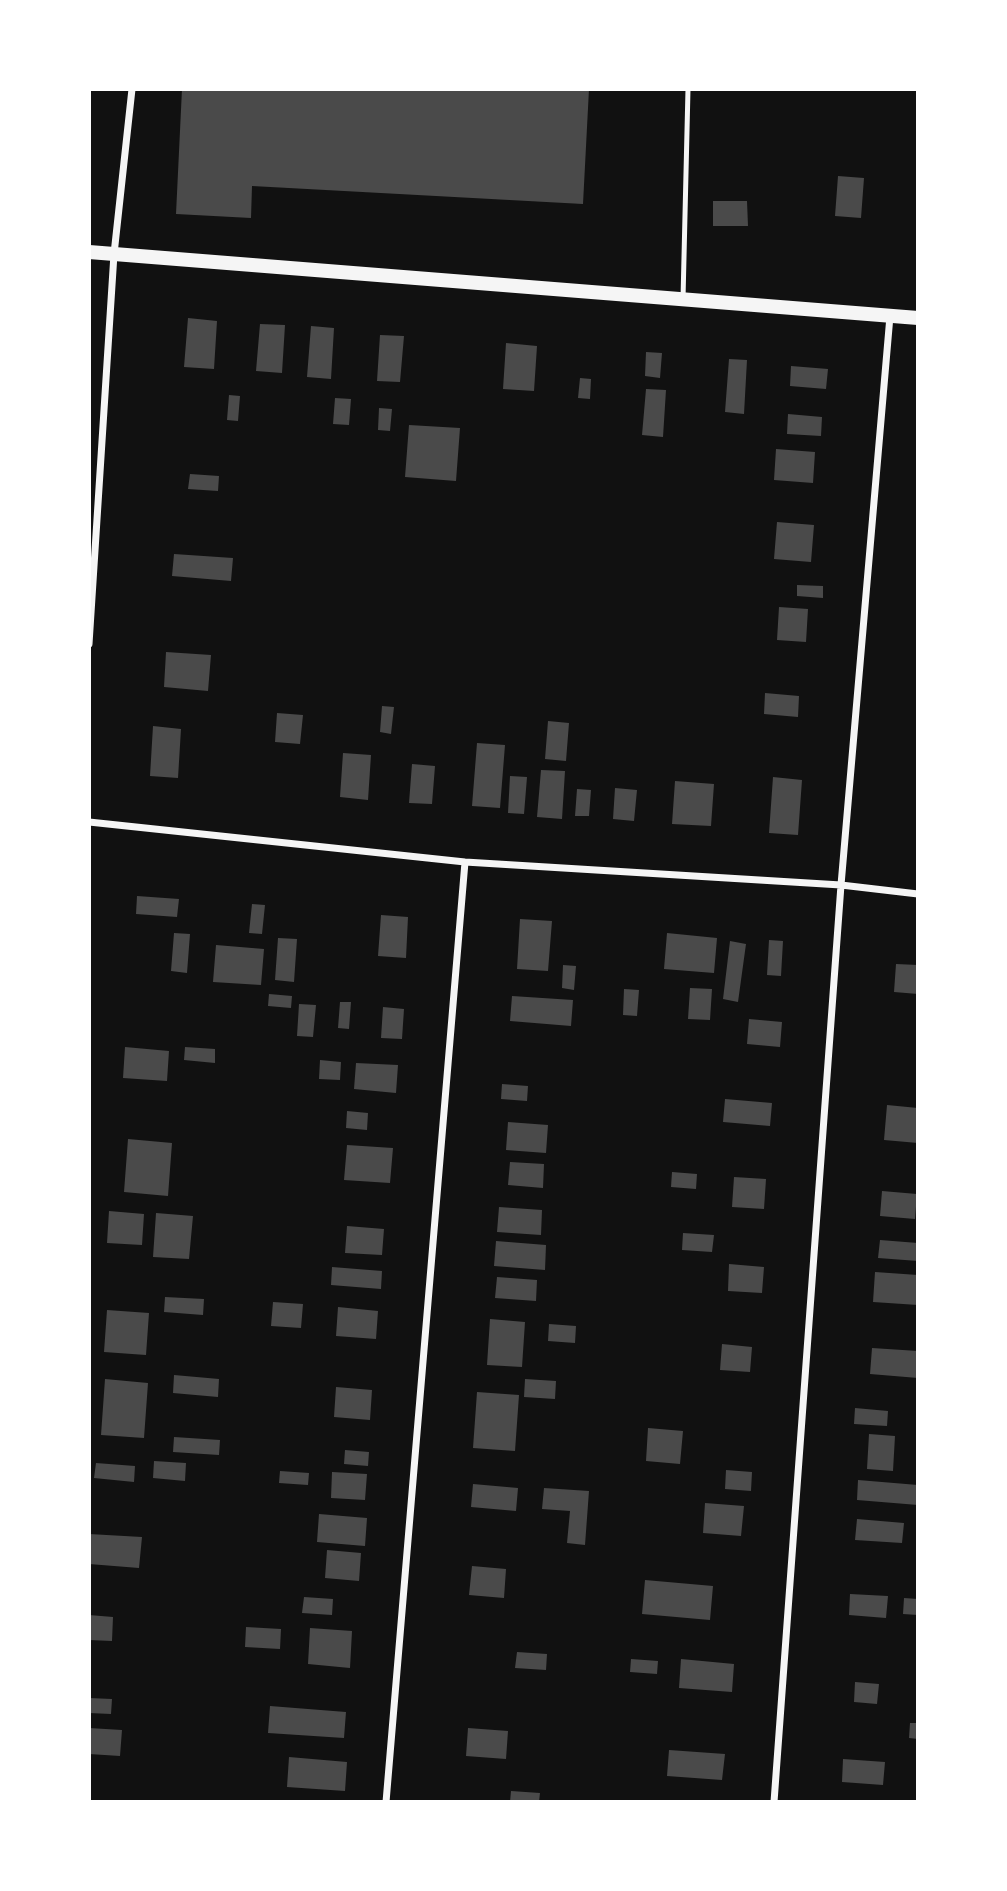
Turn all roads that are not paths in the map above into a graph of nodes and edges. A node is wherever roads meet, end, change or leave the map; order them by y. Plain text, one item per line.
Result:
1 (132, 89) edge
2 (688, 89) edge
3 (89, 252) edge
4 (114, 254) junction
5 (684, 299) junction
6 (890, 316) junction
7 (918, 318) edge
8 (89, 644) edge
9 (89, 822) edge
10 (465, 862) junction
11 (841, 886) junction
12 (918, 894) edge
13 (386, 1802) edge
14 (774, 1802) edge

1 - 4 street
2 - 5 lane
3 - 4 main road
4 - 5 main road
4 - 8 street
5 - 6 main road
6 - 7 main road
6 - 11 street
9 - 10 street
10 - 11 street
10 - 13 street
11 - 12 street
11 - 14 street

